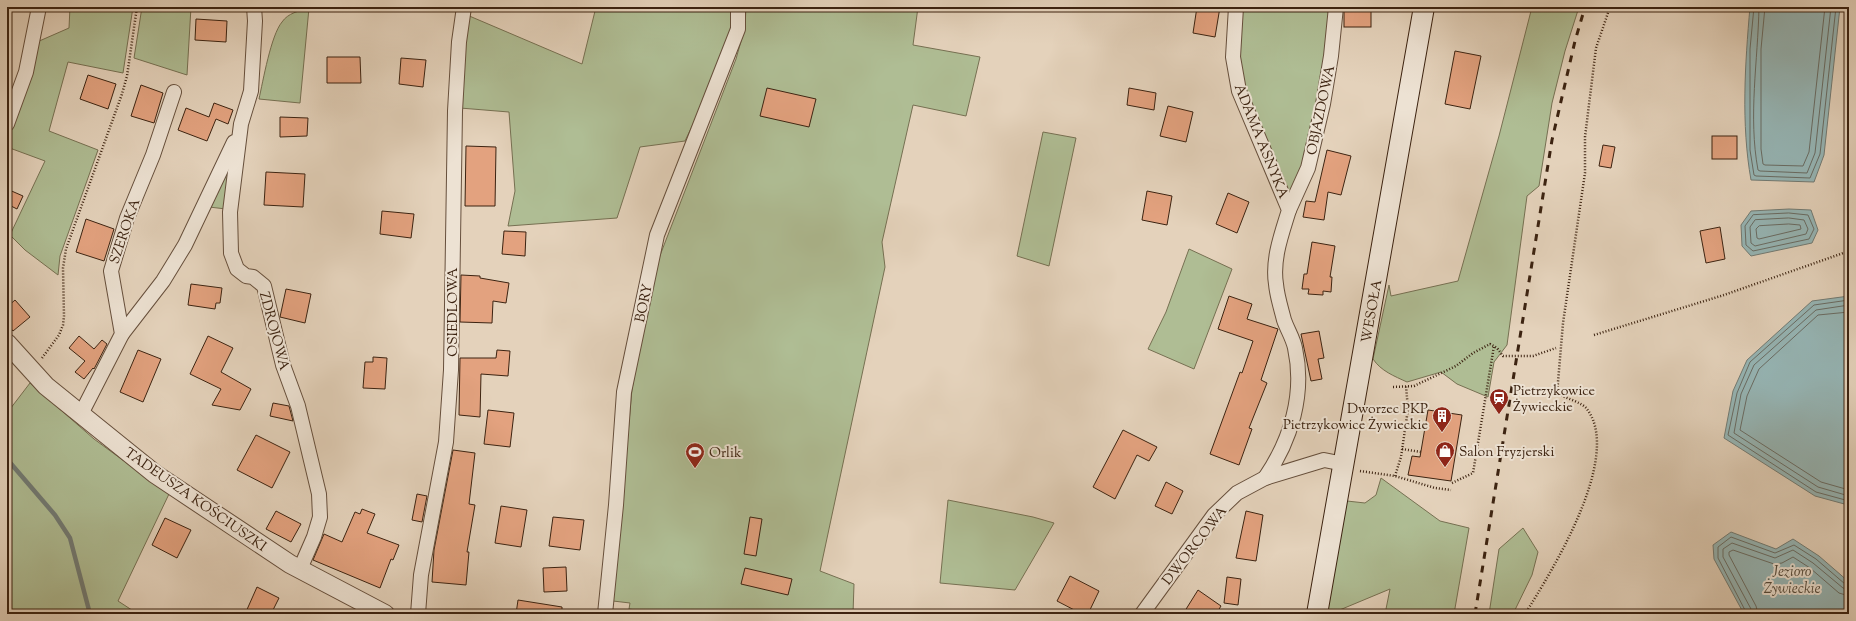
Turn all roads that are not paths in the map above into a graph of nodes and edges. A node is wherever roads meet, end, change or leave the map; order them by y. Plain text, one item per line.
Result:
1 (39, 7) edge
2 (254, 7) edge
3 (464, 7) edge
4 (738, 7) edge
5 (1236, 7) edge
6 (1336, 7) edge
7 (1424, 7) edge
8 (174, 92) dead end
9 (7, 124) edge
10 (242, 124) junction
11 (1290, 210) junction
12 (122, 334) junction
13 (7, 343) edge
14 (81, 414) junction
15 (1352, 468) junction
16 (1265, 478) junction
17 (300, 569) junction
18 (385, 614) edge
19 (418, 614) edge
20 (605, 614) edge
21 (1142, 614) edge
22 (1317, 614) edge

1 - 9 street
2 - 10 street, ZDROJOWA
3 - 19 street, OSIEDLOWA
4 - 20 street, BORY
5 - 11 street, ADAMA ASNYKA
6 - 11 street, OBJAZDOWA
7 - 15 main road, WESOŁA
8 - 12 street, SZEROKA
10 - 12 street
10 - 17 street, ZDROJOWA
11 - 16 street, ADAMA ASNYKA
12 - 14 street
13 - 14 street, TADEUSZA KOŚCIUSZKI
14 - 17 street, TADEUSZA KOŚCIUSZKI
15 - 16 street, DWORCOWA
15 - 22 main road, WESOŁA
16 - 21 street, DWORCOWA
17 - 18 street, TADEUSZA KOŚCIUSZKI

